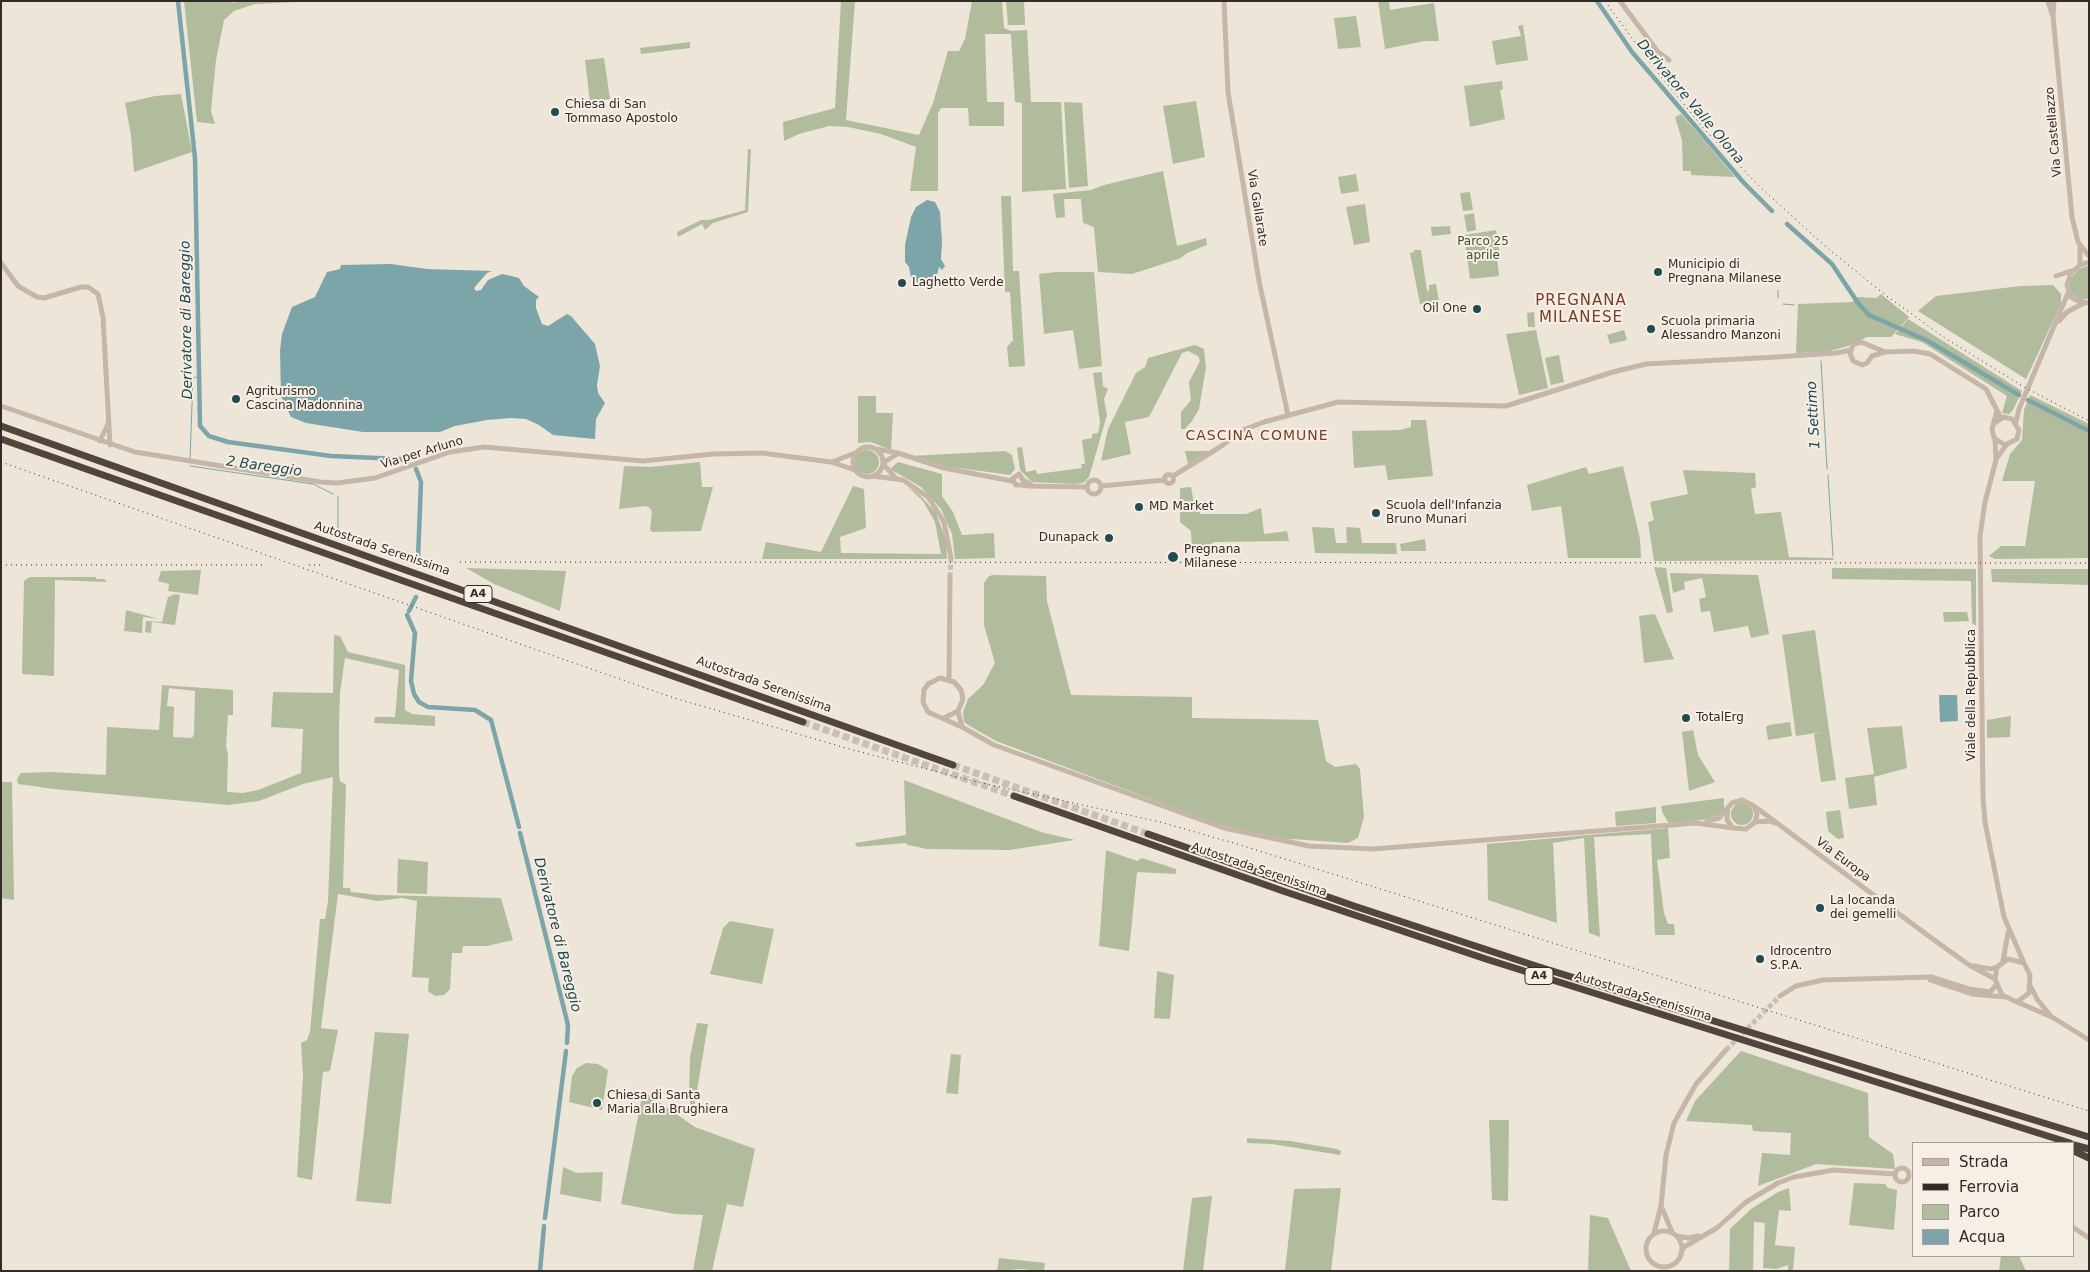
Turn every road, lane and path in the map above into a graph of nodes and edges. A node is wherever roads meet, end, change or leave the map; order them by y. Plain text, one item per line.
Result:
1 (1224, 1) edge
2 (1620, 1) edge
3 (2048, 1) edge
4 (2054, 1) edge
5 (2053, 16) junction
6 (1669, 60) dead end
7 (2080, 245) junction
8 (2089, 256) edge
9 (2089, 262) edge
10 (1, 263) edge
11 (2078, 267) junction
12 (2056, 276) dead end
13 (2068, 294) junction
14 (2087, 303) edge
15 (2056, 325) junction
16 (1871, 348) junction
17 (1851, 350) junction
18 (1885, 352) junction
19 (1836, 353) junction
20 (1872, 356) junction
21 (1850, 357) junction
22 (1, 406) edge
23 (2019, 409) junction
24 (1997, 411) junction
25 (1288, 415) junction
26 (2008, 417) junction
27 (2001, 418) junction
28 (2016, 422) junction
29 (1994, 423) junction
30 (108, 424) junction
31 (1, 426) edge
32 (1, 439) edge
33 (1995, 440) junction
34 (100, 442) junction
35 (2007, 444) junction
36 (111, 445) junction
37 (877, 450) junction
38 (855, 453) junction
39 (898, 453) junction
40 (1996, 460) junction
41 (832, 462) junction
42 (883, 464) junction
43 (855, 470) junction
44 (873, 476) junction
45 (896, 477) junction
46 (1012, 478) junction
47 (1022, 482) junction
48 (1101, 486) junction
49 (1086, 487) junction
50 (951, 558) tunnel mouth
51 (950, 576) tunnel mouth
52 (948, 668) junction
53 (940, 678) junction
54 (949, 680) junction
55 (958, 711) junction
56 (944, 718) junction
57 (803, 722) tunnel mouth
58 (962, 727) junction
59 (953, 765) tunnel mouth
60 (1014, 796) tunnel mouth
61 (1754, 806) junction
62 (1728, 808) junction
63 (1755, 822) junction
64 (1696, 823) junction
65 (1778, 824) junction
66 (1733, 828) junction
67 (1148, 834) tunnel mouth
68 (2008, 930) junction
69 (2003, 961) junction
70 (2024, 963) junction
71 (1969, 965) junction
72 (1997, 967) junction
73 (1922, 978) junction
74 (1996, 982) junction
75 (2031, 987) junction
76 (1780, 996) tunnel mouth
77 (2005, 997) junction
78 (2017, 1002) junction
79 (2052, 1017) junction
80 (2089, 1040) edge
81 (1726, 1050) tunnel mouth
82 (2021, 1128) junction
83 (2089, 1137) edge
84 (2054, 1142) edge
85 (2067, 1142) edge
86 (2075, 1144) edge
87 (2089, 1149) edge
88 (2075, 1151) edge
89 (2089, 1158) edge
90 (1911, 1172) edge
91 (1895, 1174) junction
92 (1911, 1178) edge
93 (1662, 1206) junction
94 (2075, 1229) edge
95 (1654, 1233) junction
96 (1708, 1233) junction
97 (1675, 1234) junction
98 (2089, 1238) edge
99 (1682, 1252) junction
100 (1654, 1264) junction
101 (1673, 1264) junction
102 (1660, 1271) edge
103 (1669, 1271) edge

1 - 25 street, Via Gallarate
2 - 6 street
3 - 5 street
4 - 5 street
5 - 7 street, Via Castellazzo
7 - 8 street, Via Castellazzo
7 - 11 street, Via Castellazzo
9 - 11 street
10 - 30 street
11 - 12 street
11 - 13 street
13 - 14 street
13 - 15 street
14 - 15 street
15 - 23 street
16 - 17 street
16 - 18 street
16 - 20 street
17 - 19 street
17 - 21 street
18 - 20 street
18 - 24 street
19 - 21 street
19 - 25 street
20 - 21 street
22 - 34 street, Via per Arluno
23 - 26 street
23 - 28 street
24 - 27 street
24 - 29 street
25 - 48 street
26 - 27 street
26 - 28 street
27 - 29 street
28 - 35 street
29 - 33 street
30 - 34 street
30 - 36 street
31 - 59 highway, Autostrada Serenissima / A4
32 - 57 highway, Autostrada Serenissima / A4
33 - 35 street
33 - 40 street, Viale della Repubblica
34 - 36 street, Via per Arluno
35 - 40 street, Viale della Repubblica
36 - 41 street, Via per Arluno
37 - 38 street, Via per Arluno
37 - 39 street
37 - 42 street
38 - 41 street, Via per Arluno
38 - 43 street
39 - 42 street
39 - 46 street
40 - 68 street, Viale della Repubblica
41 - 43 street, Via per Arluno
42 - 44 street
42 - 45 street
43 - 44 street, Via per Arluno
44 - 45 street, Via per Arluno
45 - 50 street
46 - 47 street
46 - 47 street
47 - 49 street
48 - 49 street
48 - 49 street
51 - 52 street
52 - 53 street
52 - 54 street
53 - 54 street
53 - 56 street
54 - 55 street
55 - 56 street
55 - 58 street
56 - 58 street
58 - 64 street
60 - 82 highway, Autostrada Serenissima / A4
61 - 62 street
61 - 63 street
61 - 65 street, Via Europa
62 - 64 street
62 - 66 street
63 - 65 street
63 - 66 street
64 - 66 street
65 - 71 street, Via Europa
67 - 83 highway, Autostrada Serenissima / A4
68 - 69 street, Viale della Repubblica
68 - 70 street, Viale della Repubblica
69 - 70 street
69 - 72 street
70 - 75 street
71 - 72 street, Via Europa
71 - 74 street, Via Europa
72 - 74 street
73 - 74 street
73 - 76 street
73 - 77 street
74 - 77 street
75 - 78 street
75 - 79 street
77 - 78 street
78 - 79 street
79 - 80 street
81 - 93 street
82 - 84 highway
82 - 85 highway, Autostrada Serenissima / A4
86 - 87 highway
88 - 89 highway
90 - 91 street
90 - 92 street
91 - 92 street
91 - 96 street
93 - 95 street
93 - 97 street
94 - 98 street
95 - 97 street
95 - 100 street
96 - 97 street
96 - 99 street
97 - 99 street
99 - 101 street
100 - 101 street
100 - 102 street
101 - 103 street

